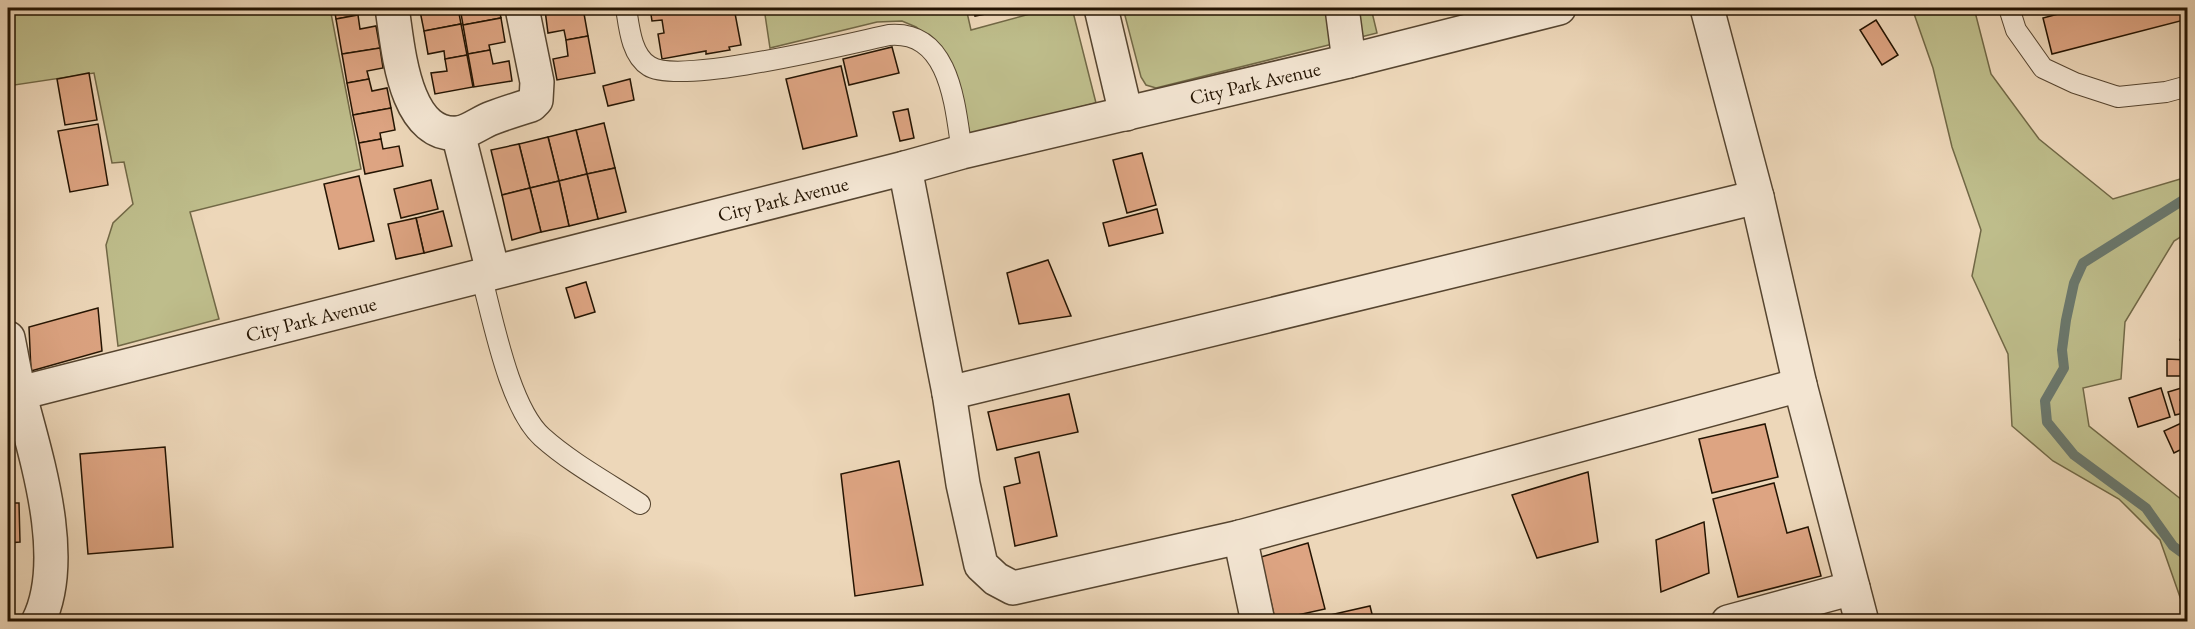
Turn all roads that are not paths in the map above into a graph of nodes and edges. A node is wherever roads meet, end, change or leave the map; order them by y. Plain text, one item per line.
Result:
1 (392, 8) edge
2 (522, 8) edge
3 (626, 8) edge
4 (1101, 8) edge
5 (1342, 8) edge
6 (1559, 8) edge
7 (1707, 8) edge
8 (2010, 8) edge
9 (1349, 61) junction
10 (2187, 86) edge
11 (1126, 114) junction
12 (458, 133) junction
13 (962, 152) junction
14 (905, 168) junction
15 (1757, 197) junction
16 (487, 273) junction
17 (8, 338) edge
18 (1800, 386) junction
19 (949, 393) junction
20 (14, 395) edge
21 (640, 504) dead end
22 (1240, 537) junction
23 (1853, 588) junction
24 (38, 621) edge
25 (1258, 621) edge
26 (1728, 621) edge
27 (1862, 621) edge

1 - 12 street
2 - 12 street
3 - 13 lane
4 - 11 street
5 - 9 street
6 - 9 street, City Park Avenue
7 - 15 street
8 - 10 lane
9 - 11 street, City Park Avenue
11 - 13 street, City Park Avenue
12 - 16 street
13 - 14 street, City Park Avenue
14 - 16 street, City Park Avenue
14 - 19 street
15 - 18 street
15 - 19 street
16 - 20 street, City Park Avenue
16 - 21 lane
17 - 20 street
18 - 22 street
18 - 23 street
19 - 22 street
20 - 24 street
22 - 25 street
23 - 26 street
23 - 27 street

